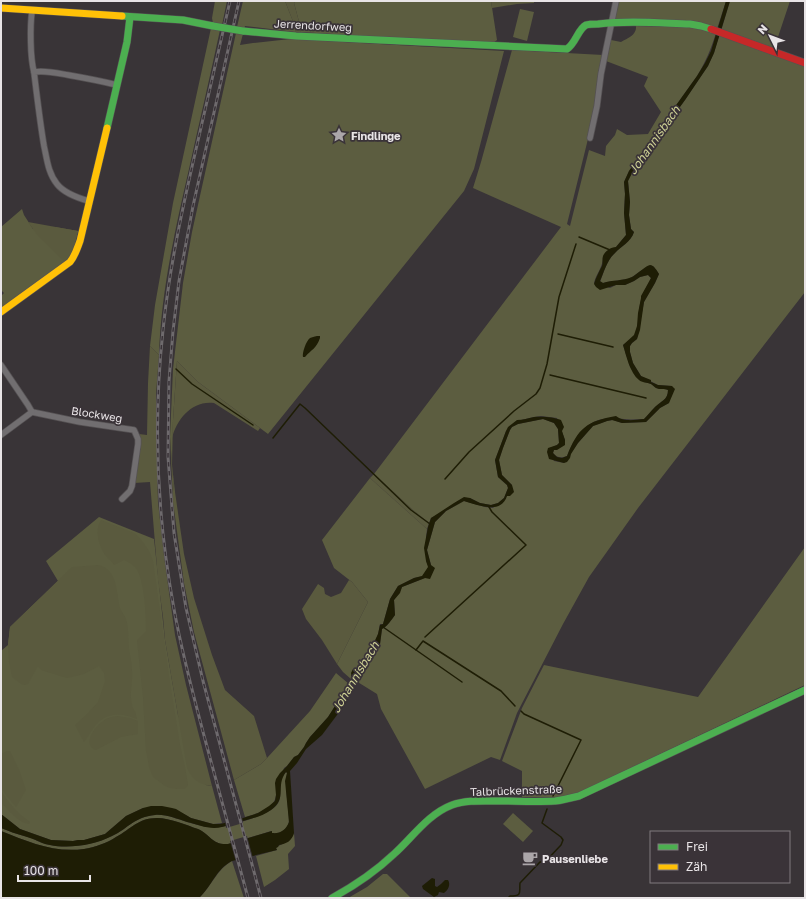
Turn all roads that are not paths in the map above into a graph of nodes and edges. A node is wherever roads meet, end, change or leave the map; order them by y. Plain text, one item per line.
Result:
1 (616, 1) edge
2 (1, 8) edge
3 (32, 11) junction
4 (130, 17) junction
5 (612, 22) junction
6 (805, 63) edge
7 (34, 72) junction
8 (117, 85) junction
9 (590, 138) dead end
10 (89, 201) junction
11 (1, 312) edge
12 (1, 365) edge
13 (32, 412) junction
14 (1, 435) edge
15 (122, 499) dead end
16 (805, 690) edge
17 (332, 898) edge

1 - 5 street
2 - 3 street, Jerrendorfweg
3 - 4 street, Jerrendorfweg
3 - 7 street
4 - 5 street, Jerrendorfweg, bridge
4 - 8 street
5 - 6 street, Jerrendorfweg
5 - 9 street
7 - 8 street
7 - 10 street
8 - 10 street
10 - 11 street
12 - 13 street
13 - 14 street
13 - 15 street, Blockweg
16 - 17 street, Talbrückenstraße

